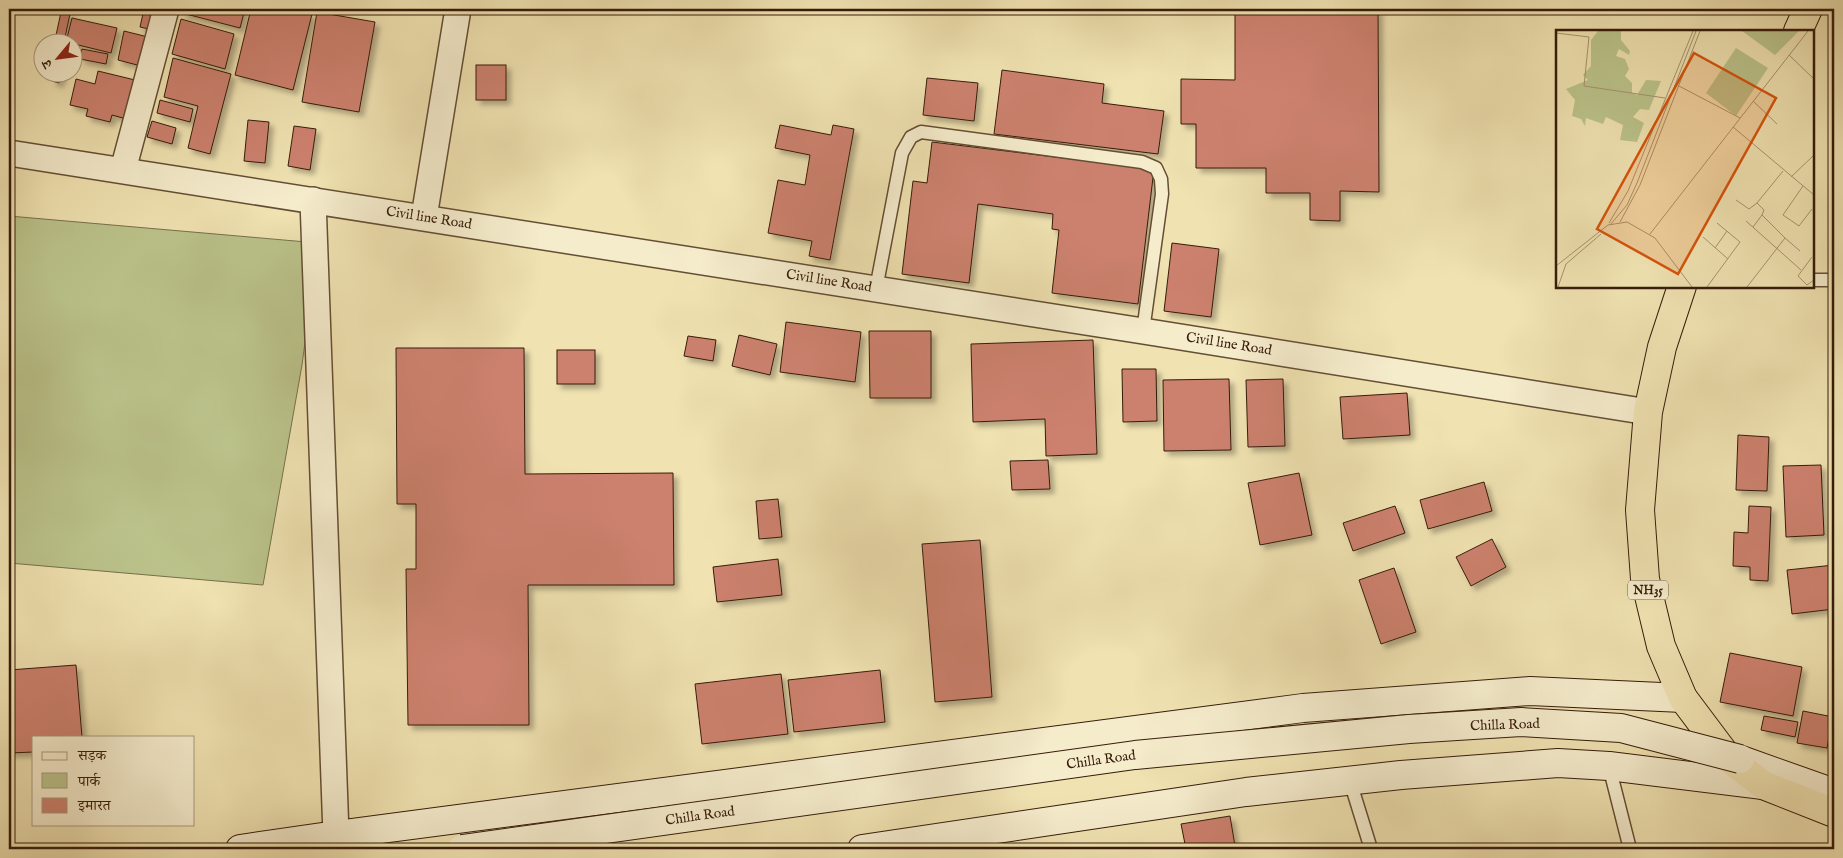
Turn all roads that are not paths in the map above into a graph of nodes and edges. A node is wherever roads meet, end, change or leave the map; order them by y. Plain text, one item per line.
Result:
1 (166, 9) edge
2 (458, 9) edge
3 (1808, 9) edge
4 (1798, 30) edge
5 (9, 153) edge
6 (123, 170) junction
7 (313, 200) junction
8 (424, 217) junction
9 (1813, 280) edge
10 (1834, 280) edge
11 (1681, 288) edge
12 (876, 289) junction
13 (1143, 330) junction
14 (1648, 412) junction
15 (1683, 698) junction
16 (1609, 766) junction
17 (1350, 781) junction
18 (1763, 785) junction
19 (1834, 793) edge
20 (1834, 813) edge
21 (336, 834) junction
22 (240, 849) edge
23 (462, 849) edge
24 (862, 849) edge
25 (1372, 849) edge
26 (1630, 849) edge

1 - 6 street
2 - 8 street
3 - 4 highway
5 - 6 street, Civil line Road
6 - 7 street, Civil line Road
7 - 8 street, Civil line Road
7 - 21 street
8 - 12 street, Civil line Road
9 - 10 lane
11 - 14 highway, NH35
12 - 13 street, Civil line Road
12 - 13 lane
13 - 14 street, Civil line Road
14 - 15 highway, NH35
15 - 18 highway, NH35
15 - 21 street
16 - 17 street
16 - 18 street
16 - 26 lane
17 - 24 street
17 - 25 lane
18 - 20 highway, NH35
19 - 23 street, Chilla Road, bridge
21 - 22 street

